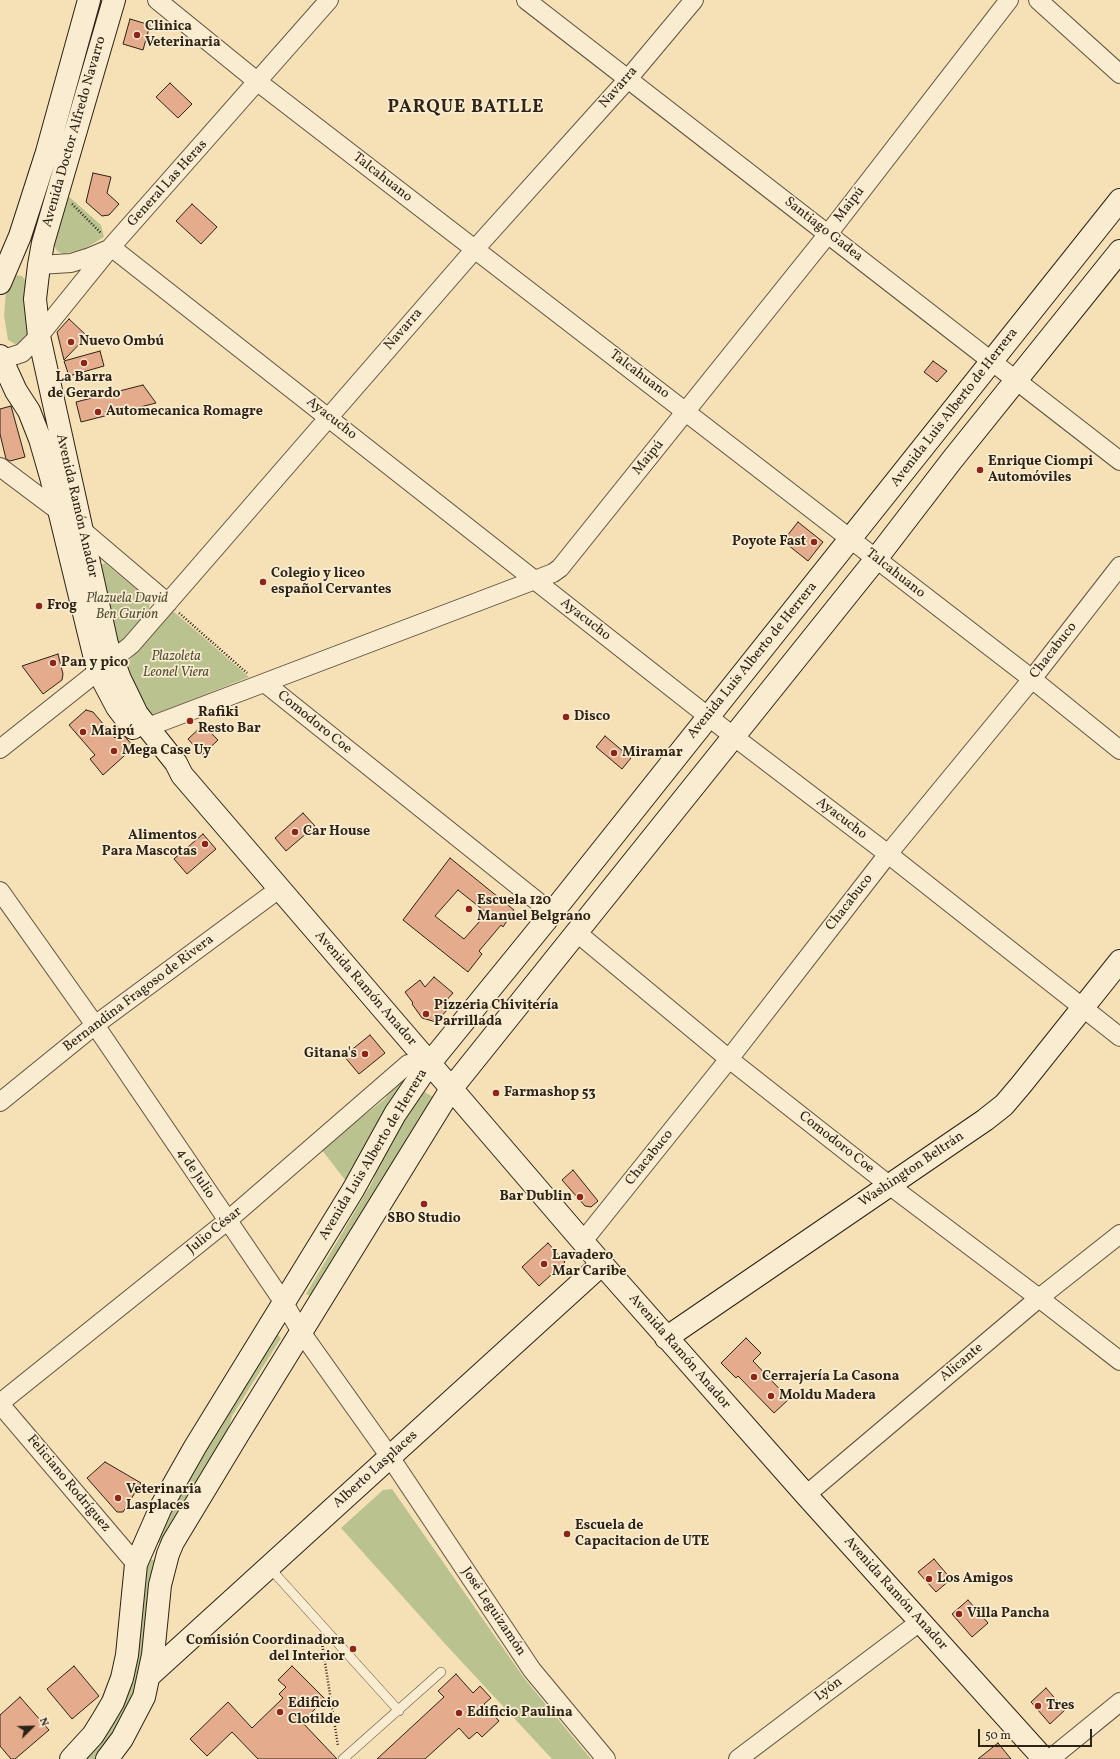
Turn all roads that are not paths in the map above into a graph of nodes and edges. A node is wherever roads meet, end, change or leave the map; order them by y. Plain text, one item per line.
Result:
1 (89, 0) edge
2 (114, 0) edge
3 (157, 0) edge
4 (329, 0) edge
5 (526, 0) edge
6 (694, 0) edge
7 (1009, 0) edge
8 (1038, 0) edge
9 (1120, 74) edge
10 (627, 80) junction
11 (258, 82) junction
12 (1120, 200) edge
13 (828, 234) junction
14 (111, 248) junction
15 (475, 249) junction
16 (1120, 251) edge
17 (4, 260) edge
18 (39, 265) junction
19 (0, 283) edge
20 (39, 336) junction
21 (0, 360) edge
22 (992, 362) junction
23 (1016, 381) junction
24 (687, 411) junction
25 (328, 417) junction
26 (1120, 461) edge
27 (0, 467) edge
28 (60, 512) junction
29 (81, 529) junction
30 (850, 539) junction
31 (876, 559) junction
32 (1120, 566) edge
33 (535, 580) junction
34 (168, 603) junction
35 (105, 665) junction
36 (1032, 679) junction
37 (266, 684) junction
38 (708, 717) junction
39 (148, 727) junction
40 (733, 736) junction
41 (0, 749) edge
42 (1120, 750) edge
43 (182, 775) junction
44 (888, 854) junction
45 (279, 889) junction
46 (0, 891) edge
47 (552, 913) junction
48 (576, 932) junction
49 (1120, 961) edge
50 (1082, 1008) junction
51 (95, 1025) junction
52 (1120, 1037) edge
53 (729, 1059) junction
54 (429, 1064) junction
55 (451, 1089) junction
56 (0, 1102) edge
57 (889, 1185) junction
58 (227, 1222) junction
59 (1120, 1234) edge
60 (582, 1241) junction
61 (602, 1264) junction
62 (1039, 1298) junction
63 (284, 1303) junction
64 (301, 1332) junction
65 (666, 1338) junction
66 (1120, 1362) edge
67 (0, 1403) edge
68 (390, 1457) junction
69 (806, 1495) junction
70 (136, 1564) junction
71 (270, 1567) junction
72 (921, 1621) junction
73 (441, 1672) dead end
74 (150, 1675) junction
75 (1119, 1704) edge
76 (399, 1711) junction
77 (341, 1755) edge
78 (71, 1759) edge
79 (107, 1759) edge
80 (606, 1759) edge
81 (738, 1759) edge
82 (1044, 1759) edge
83 (1050, 1759) edge

1 - 17 street, Avenida Doctor Alfredo Navarro
2 - 18 street, Avenida Doctor Alfredo Navarro
3 - 11 street, Talcahuano
4 - 11 street, General Las Heras
5 - 10 street, Santiago Gadea
6 - 10 street, Navarra
7 - 13 street, Maipú
8 - 9 street
10 - 13 street, Santiago Gadea
10 - 15 street, Navarra
11 - 14 street, General Las Heras
11 - 15 street, Talcahuano
12 - 22 street, Avenida Luis Alberto de Herrera
13 - 22 street, Santiago Gadea
13 - 24 street, Maipú
14 - 18 street
14 - 20 street, General Las Heras
14 - 25 street, Ayacucho
15 - 24 street, Talcahuano
15 - 25 street, Navarra
16 - 23 street, Avenida Luis Alberto de Herrera
17 - 18 street
17 - 19 street
18 - 20 street, Avenida Ramón Anador
20 - 21 street, General Las Heras
20 - 29 street, Avenida Ramón Anador
21 - 28 street, Avenida Ramón Anador
22 - 23 street, Santiago Gadea
22 - 30 street, Avenida Luis Alberto de Herrera
23 - 26 street, Santiago Gadea
23 - 31 street, Avenida Luis Alberto de Herrera
24 - 30 street, Talcahuano
24 - 33 street, Maipú
25 - 33 street, Ayacucho
25 - 34 street, Navarra
27 - 28 street
28 - 35 street, Avenida Ramón Anador
29 - 34 street
29 - 35 street, Avenida Ramón Anador
30 - 31 street, Talcahuano
30 - 38 street, Avenida Luis Alberto de Herrera
31 - 36 street, Talcahuano
31 - 40 street, Avenida Luis Alberto de Herrera
32 - 36 street, Chacabuco
33 - 37 street, Maipú
33 - 38 street, Ayacucho
34 - 35 street, Navarra
35 - 39 street, Avenida Ramón Anador
35 - 41 street, Navarra
35 - 43 street, Avenida Ramón Anador
36 - 42 street, Talcahuano
36 - 44 street, Chacabuco
37 - 39 street, Maipú
37 - 47 street, Comodoro Coe
38 - 40 street, Ayacucho
38 - 47 street, Avenida Luis Alberto de Herrera
39 - 43 street, Avenida Ramón Anador
40 - 44 street, Ayacucho
40 - 48 street, Avenida Luis Alberto de Herrera
43 - 45 street, Avenida Ramón Anador
44 - 50 street, Ayacucho
44 - 53 street, Chacabuco
45 - 51 street, Bernandina Fragoso de Rivera
45 - 54 street, Avenida Ramón Anador
46 - 51 street, 4 de Julio
47 - 54 street, Avenida Luis Alberto de Herrera
48 - 53 street, Comodoro Coe
48 - 55 street, Avenida Luis Alberto de Herrera
49 - 50 street, Washington Beltrán
50 - 52 street, Ayacucho
50 - 57 street, Washington Beltrán
51 - 56 street, Bernandina Fragoso de Rivera
51 - 58 street, 4 de Julio
53 - 57 street, Comodoro Coe
53 - 60 street, Chacabuco
54 - 55 street, Avenida Ramón Anador
54 - 58 street, Julio César
54 - 63 street, Avenida Luis Alberto de Herrera
55 - 60 street, Avenida Ramón Anador
55 - 64 street, Avenida Luis Alberto de Herrera
57 - 62 street, Comodoro Coe
57 - 65 street, Washington Beltrán
58 - 63 street, 4 de Julio
58 - 67 street, Julio César
59 - 62 street, Alicante
60 - 61 street, Avenida Ramón Anador
61 - 65 street, Avenida Ramón Anador
61 - 68 street, Alberto Lasplaces
62 - 66 street, Comodoro Coe
62 - 69 street, Alicante
63 - 64 street, 4 de Julio
63 - 70 street, Avenida Luis Alberto de Herrera
64 - 68 street, 4 de Julio
64 - 74 street, Avenida Luis Alberto de Herrera
65 - 69 street, Avenida Ramón Anador
67 - 70 street, Feliciano Rodríguez
68 - 71 street, Alberto Lasplaces
68 - 80 street, José Leguizamón
69 - 72 street, Avenida Ramón Anador
70 - 78 street, Avenida Luis Alberto de Herrera
71 - 74 street, Alberto Lasplaces
71 - 76 lane
72 - 81 street, Lyón
72 - 82 street, Avenida Ramón Anador
73 - 76 lane
74 - 79 street, Avenida Luis Alberto de Herrera
75 - 83 street
76 - 77 lane

